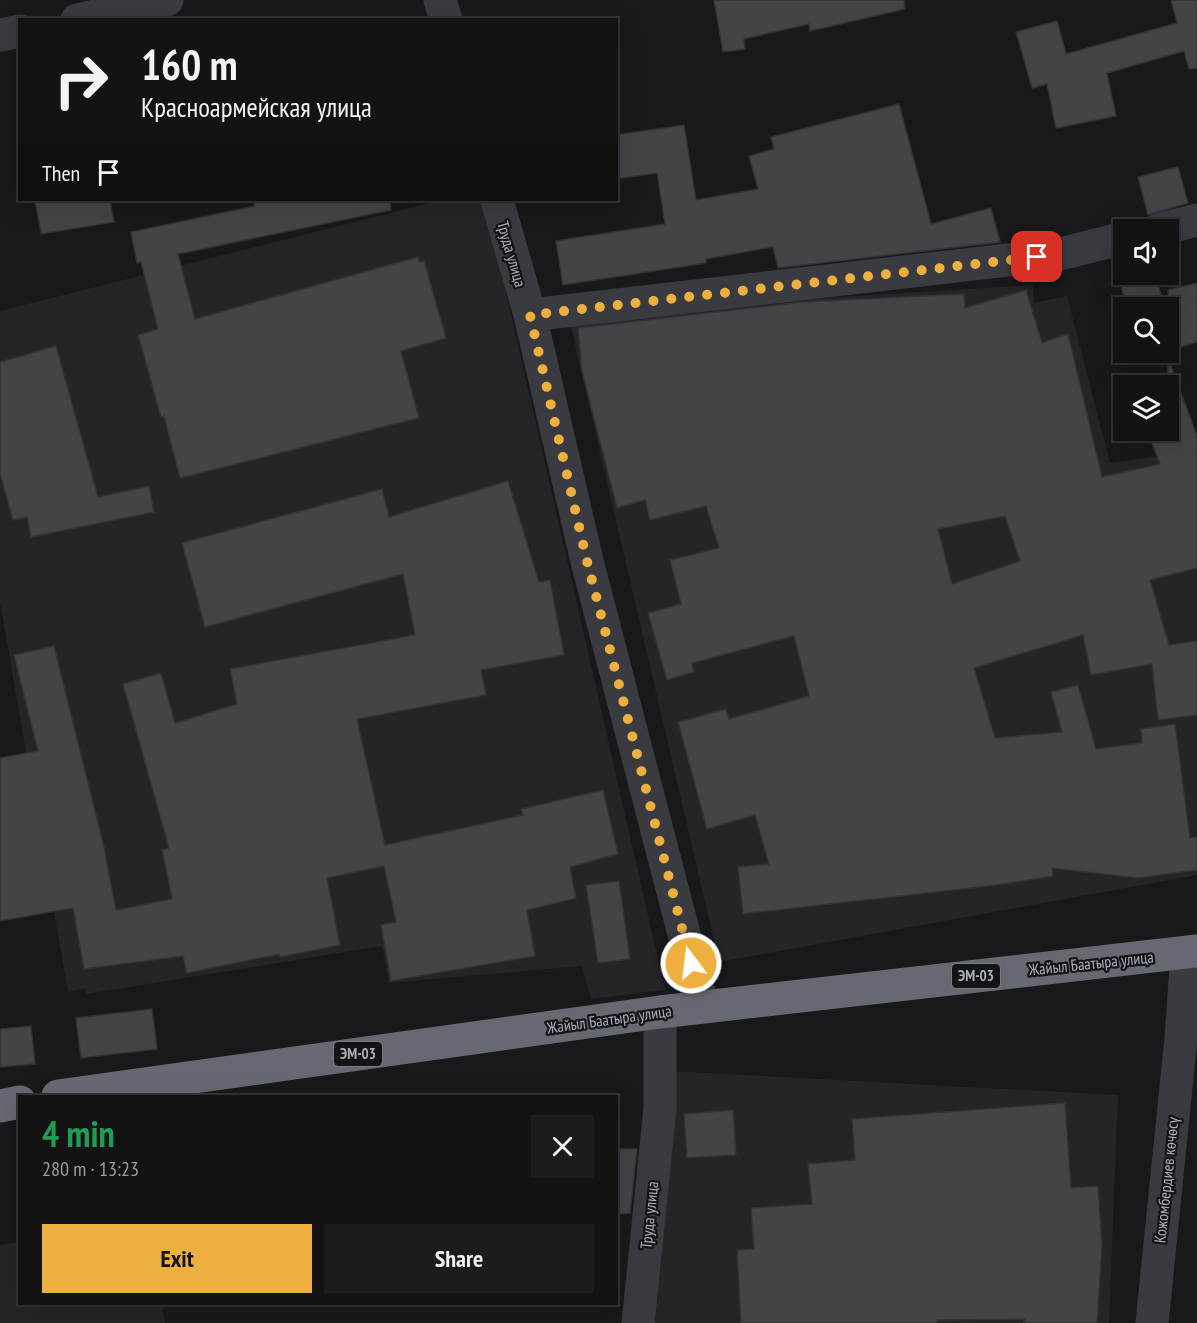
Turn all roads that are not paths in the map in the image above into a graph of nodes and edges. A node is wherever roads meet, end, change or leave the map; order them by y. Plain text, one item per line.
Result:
1 (167, 0) edge
2 (440, 0) edge
3 (86, 18) edge
4 (445, 18) edge
5 (18, 31) edge
6 (0, 35) edge
7 (497, 201) edge
8 (1197, 220) edge
9 (1179, 225) edge
10 (1113, 241) edge
11 (530, 315) junction
12 (1192, 952) edge
13 (703, 1007) junction
14 (660, 1012) junction
15 (64, 1095) edge
16 (18, 1102) edge
17 (0, 1106) edge
18 (638, 1323) edge
19 (1152, 1323) edge

1 - 3 street
2 - 4 street
5 - 6 street
7 - 11 street, Труда улица
8 - 9 street
10 - 11 street
11 - 13 street, Труда улица
12 - 13 highway, Жайыл Баатыра улица / ЭМ-03
12 - 19 street, Кожомбердиев көчөсү
13 - 14 highway, Жайыл Баатыра улица / ЭМ-03
14 - 15 highway, Жайыл Баатыра улица / ЭМ-03
14 - 18 street, Труда улица
16 - 17 highway

